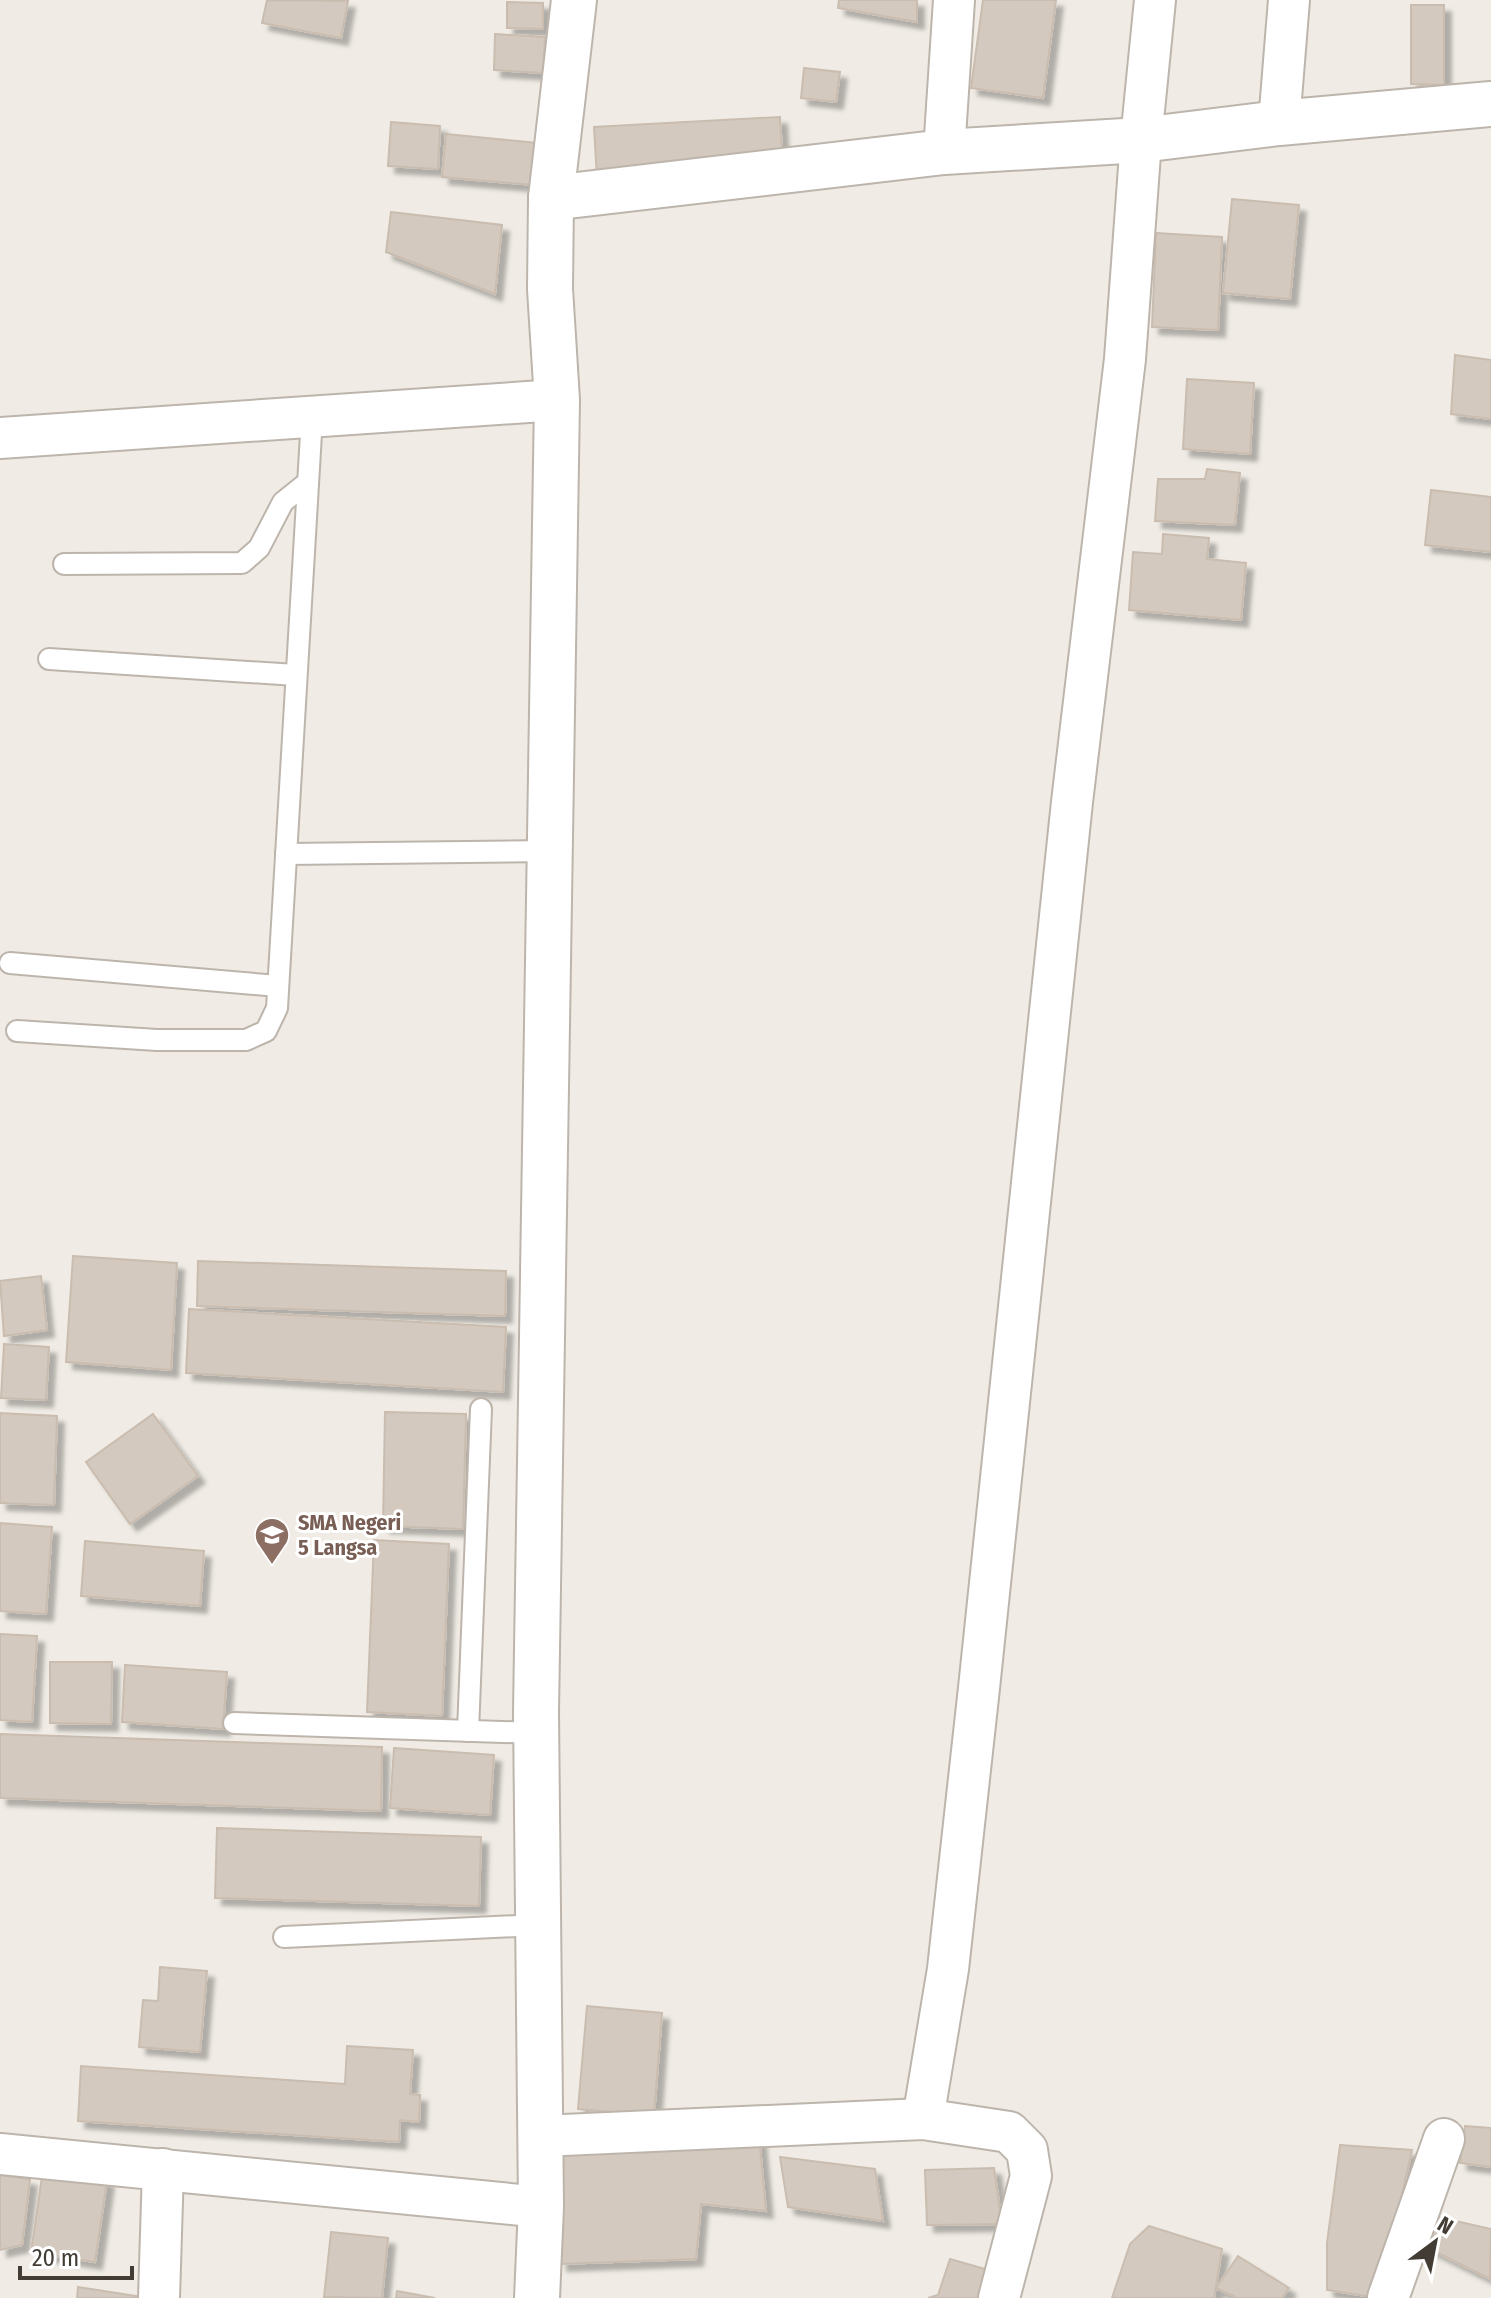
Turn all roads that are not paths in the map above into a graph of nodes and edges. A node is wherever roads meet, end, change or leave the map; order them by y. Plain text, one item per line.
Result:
1 (574, 0) edge
2 (954, 0) edge
3 (1155, 0) edge
4 (1289, 0) edge
5 (1491, 104) edge
6 (1279, 123) junction
7 (1141, 140) junction
8 (944, 152) junction
9 (551, 198) junction
10 (557, 400) junction
11 (312, 417) junction
12 (0, 438) edge
13 (308, 482) junction
14 (64, 564) dead end
15 (49, 659) dead end
16 (296, 675) junction
17 (548, 851) junction
18 (286, 854) junction
19 (10, 963) dead end
20 (278, 986) junction
21 (17, 1031) dead end
22 (481, 1409) dead end
23 (234, 1723) dead end
24 (468, 1731) junction
25 (536, 1733) junction
26 (538, 1925) junction
27 (284, 1937) dead end
28 (923, 2119) junction
29 (541, 2136) junction
30 (1444, 2139) dead end
31 (0, 2154) edge
32 (163, 2169) junction
33 (541, 2207) junction
34 (159, 2298) edge
35 (537, 2298) edge
36 (999, 2298) edge
37 (1388, 2298) edge

1 - 9 street
2 - 8 street
3 - 7 street
4 - 6 street
5 - 6 street
6 - 7 street
7 - 8 street
7 - 28 street
8 - 9 street
9 - 10 street
10 - 11 street
10 - 17 street
11 - 12 street
11 - 13 lane
13 - 14 lane
13 - 16 lane
15 - 16 lane
16 - 18 lane
17 - 18 lane
17 - 25 street
18 - 20 lane
19 - 20 lane
20 - 21 lane
22 - 24 lane
23 - 24 lane
24 - 25 lane
25 - 26 street
26 - 27 lane
26 - 29 street
28 - 29 street
28 - 36 street
29 - 33 street
30 - 37 street
31 - 32 street
32 - 33 street
32 - 34 street
33 - 35 street

